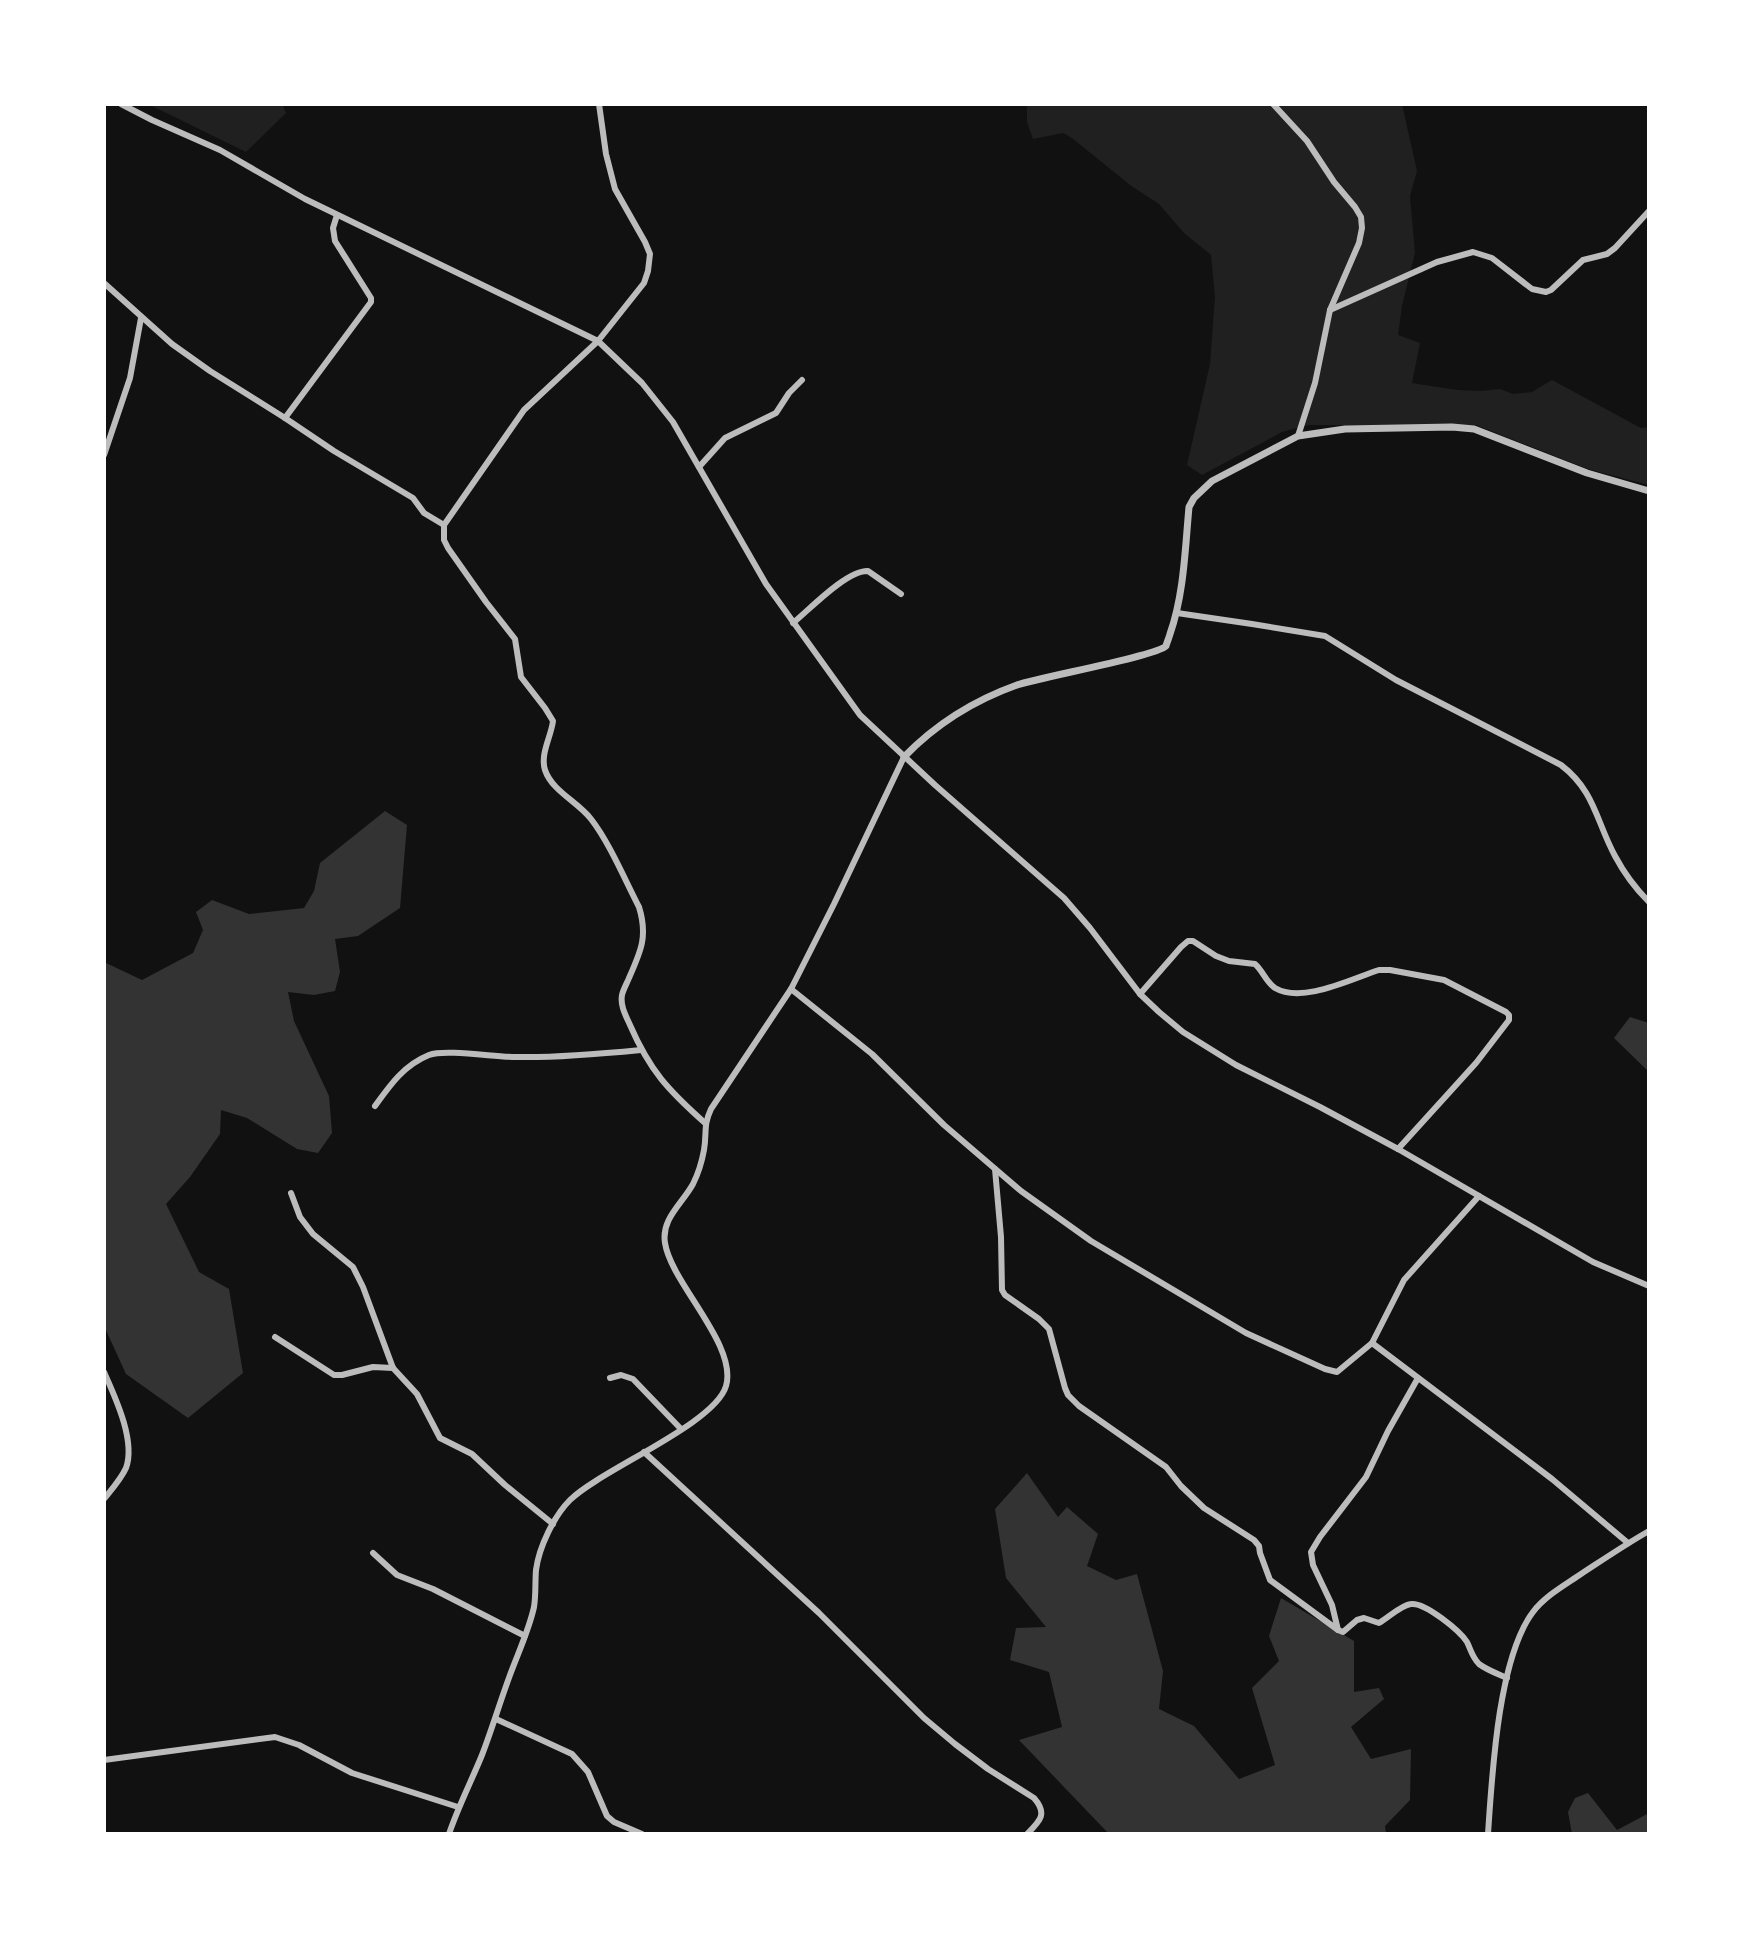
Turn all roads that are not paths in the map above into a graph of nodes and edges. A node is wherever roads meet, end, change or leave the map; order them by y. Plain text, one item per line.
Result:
1 (121, 104) edge
2 (599, 104) edge
3 (1273, 104) edge
4 (1649, 211) edge
5 (337, 215) junction
6 (104, 283) edge
7 (1330, 310) junction
8 (141, 318) junction
9 (598, 341) junction
10 (802, 380) dead end
11 (285, 418) junction
12 (1298, 436) junction
13 (104, 455) edge
14 (699, 467) junction
15 (1649, 491) edge
16 (444, 525) junction
17 (901, 594) dead end
18 (1177, 613) junction
19 (793, 623) junction
20 (904, 757) junction
21 (1649, 902) edge
22 (791, 989) junction
23 (1140, 994) junction
24 (641, 1050) junction
25 (375, 1106) dead end
26 (705, 1123) junction
27 (1398, 1149) junction
28 (995, 1169) junction
29 (291, 1193) dead end
30 (1479, 1196) junction
31 (1649, 1286) edge
32 (275, 1337) dead end
33 (1372, 1343) junction
34 (393, 1368) junction
35 (104, 1372) edge
36 (610, 1378) dead end
37 (1418, 1378) junction
38 (681, 1429) junction
39 (644, 1452) junction
40 (104, 1499) edge
41 (553, 1524) junction
42 (1649, 1531) edge
43 (1628, 1543) junction
44 (373, 1553) dead end
45 (1338, 1630) junction
46 (525, 1636) junction
47 (1507, 1678) junction
48 (496, 1719) junction
49 (104, 1760) edge
50 (458, 1807) junction
51 (449, 1834) edge
52 (642, 1834) edge
53 (1027, 1834) edge
54 (1488, 1834) edge

1 - 5 street
2 - 9 street
3 - 7 street
4 - 7 street
5 - 9 street
5 - 11 street
6 - 8 street
7 - 12 street
8 - 11 street
8 - 13 street
9 - 14 street
9 - 16 street
10 - 14 street
11 - 16 street
12 - 15 street
12 - 18 street
14 - 19 street
16 - 24 street
17 - 19 street
18 - 20 street
18 - 21 street
19 - 20 street
20 - 22 street
20 - 23 street
22 - 26 street
22 - 28 street
23 - 27 street
23 - 27 street
24 - 25 street
24 - 26 street
26 - 38 street
27 - 30 street
28 - 33 street
28 - 45 street
29 - 34 street
30 - 31 street
30 - 33 street
32 - 34 street
33 - 37 street
34 - 41 street
35 - 40 street
36 - 38 street
37 - 43 street
37 - 45 street
38 - 39 street
39 - 41 street
39 - 53 street
41 - 46 street
42 - 43 street
43 - 47 street
44 - 46 street
45 - 47 street
46 - 48 street
47 - 54 street
48 - 50 street
48 - 52 street
49 - 50 street
50 - 51 street

